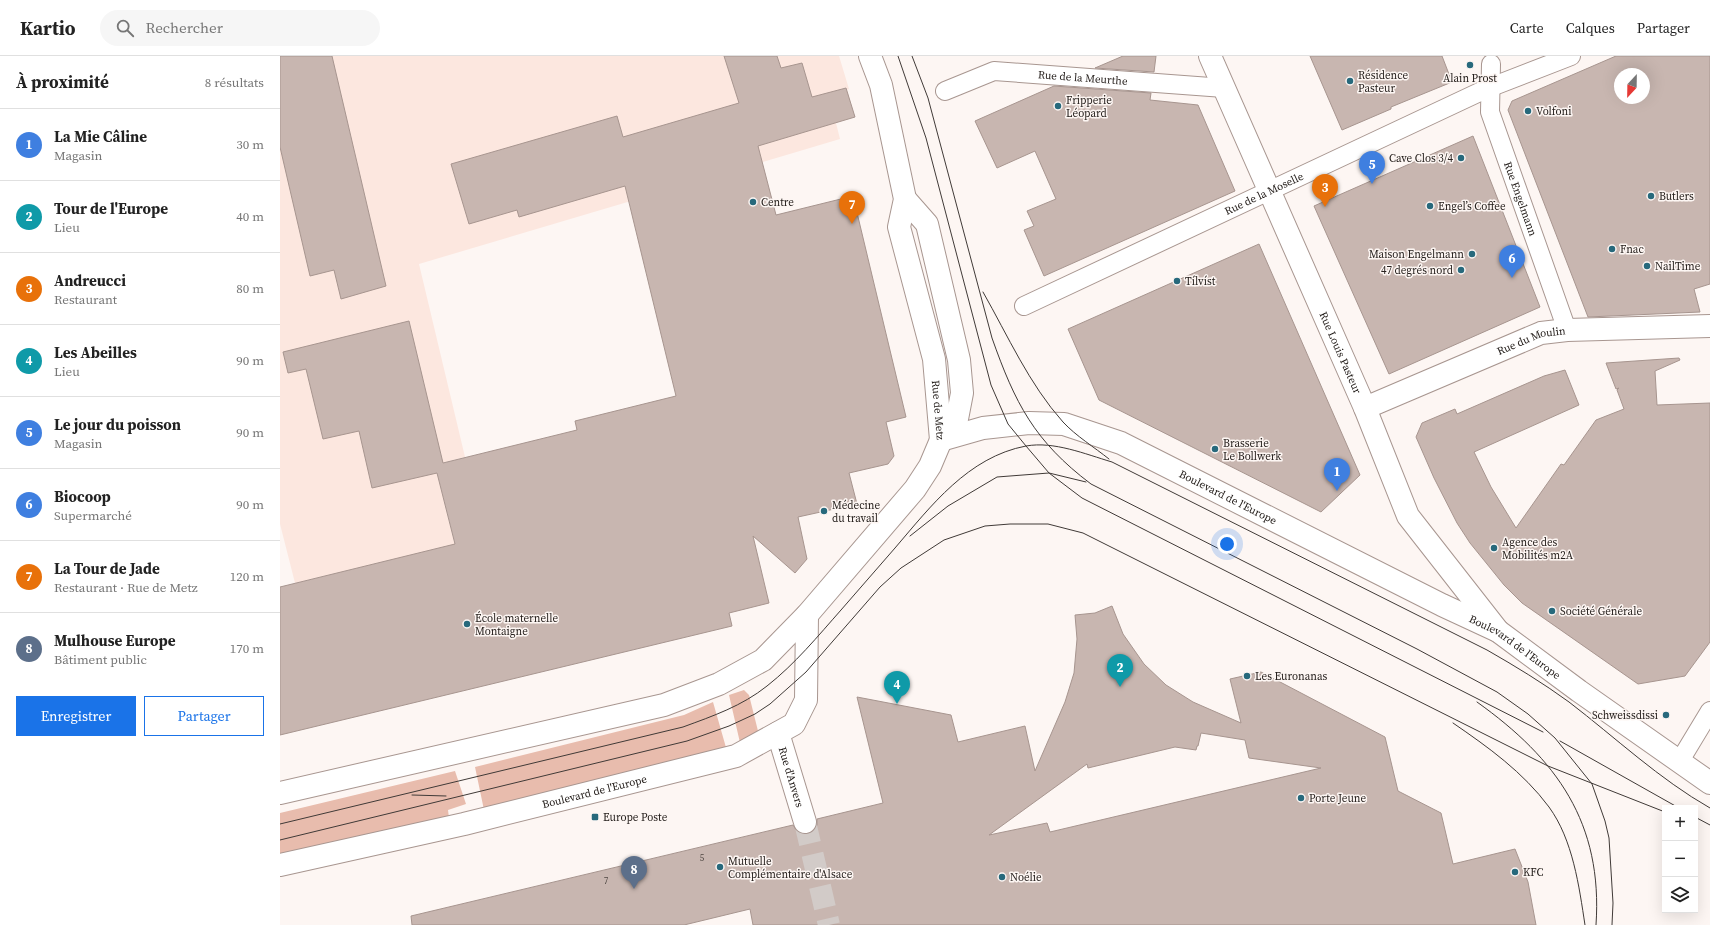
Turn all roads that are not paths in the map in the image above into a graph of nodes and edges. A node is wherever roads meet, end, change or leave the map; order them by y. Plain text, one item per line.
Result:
1 (870, 56) edge
2 (1210, 56) edge
3 (1571, 56) edge
4 (994, 63) edge
5 (1491, 64) dead end
6 (1490, 87) junction
7 (1224, 88) junction
8 (944, 91) dead end
9 (1269, 191) junction
10 (1024, 306) dead end
11 (1710, 326) edge
12 (1567, 330) junction
13 (1365, 408) junction
14 (940, 440) junction
15 (807, 615) junction
16 (1498, 631) junction
17 (1710, 711) edge
18 (778, 734) junction
19 (1680, 763) junction
20 (1710, 782) edge
21 (280, 794) edge
22 (805, 822) tunnel mouth
23 (280, 866) edge

1 - 14 main road, Rue de Metz
2 - 7 main road, Rue Louis Pasteur
3 - 6 street, Rue de la Moselle
4 - 7 street, Rue de la Meurthe
4 - 8 street, Rue de la Meurthe
5 - 6 street, Rue Engelmann
6 - 9 street, Rue de la Moselle
6 - 12 street, Rue Engelmann
7 - 9 main road, Rue Louis Pasteur
9 - 10 street, Rue de la Moselle
9 - 13 main road, Rue Louis Pasteur
11 - 12 main road, Rue du Moulin
12 - 13 main road, Rue du Moulin
13 - 16 main road, Rue Louis Pasteur
14 - 15 main road
14 - 16 main road, Boulevard de l'Europe
15 - 18 main road, Boulevard de l'Europe
15 - 21 main road
16 - 19 main road, Boulevard de l'Europe
17 - 19 street
18 - 22 main road, Rue d'Anvers
18 - 23 main road, Boulevard de l'Europe
19 - 20 main road, Boulevard de l'Europe

